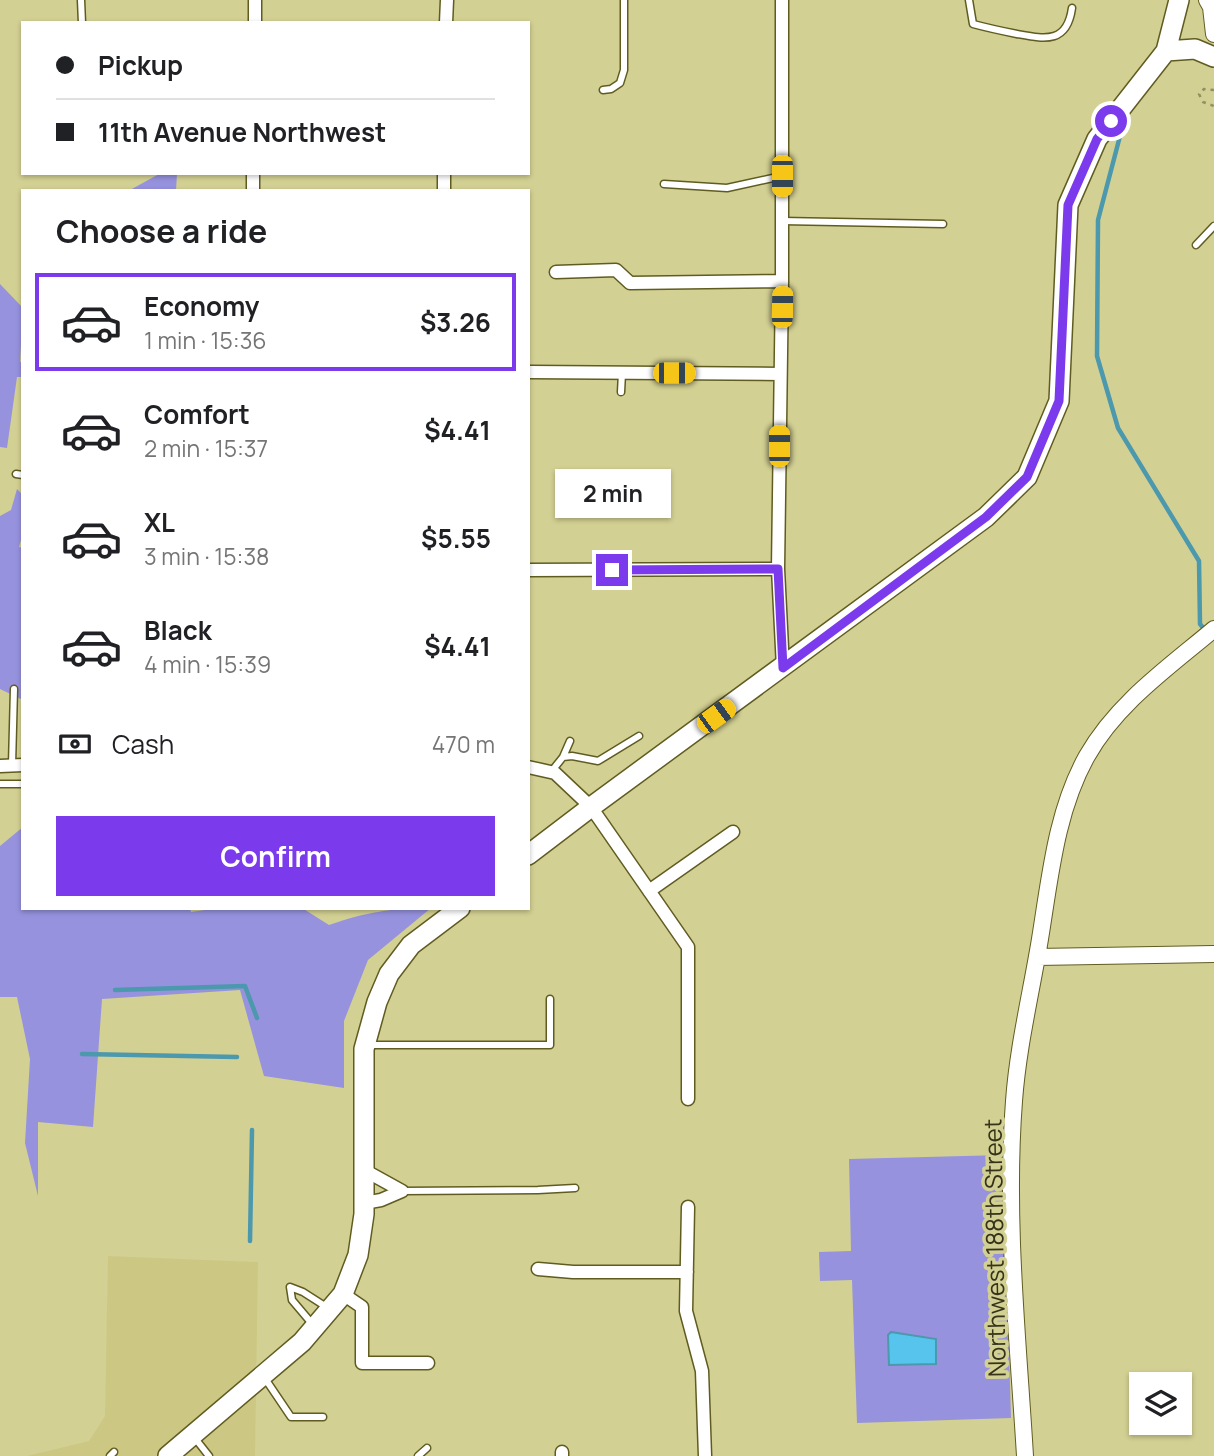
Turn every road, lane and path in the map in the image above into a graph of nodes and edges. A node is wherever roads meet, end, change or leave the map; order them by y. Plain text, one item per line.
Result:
1 (81, 0) edge
2 (255, 0) edge
3 (447, 0) edge
4 (624, 0) edge
5 (782, 0) edge
6 (969, 0) edge
7 (1179, 0) edge
8 (1211, 5) edge
9 (1072, 8) dead end
10 (82, 21) edge
11 (255, 21) edge
12 (446, 21) edge
13 (1214, 34) edge
14 (1166, 51) junction
15 (1214, 57) edge
16 (603, 90) dead end
17 (1214, 90) edge
18 (1214, 106) edge
19 (782, 176) junction
20 (664, 184) dead end
21 (782, 221) junction
22 (943, 224) dead end
23 (1214, 226) edge
24 (1196, 244) dead end
25 (556, 272) dead end
26 (782, 281) junction
27 (530, 372) edge
28 (622, 373) junction
29 (780, 374) junction
30 (621, 392) dead end
31 (778, 569) junction
32 (530, 570) edge
33 (1214, 629) edge
34 (783, 668) junction
35 (15, 689) dead end
36 (639, 736) dead end
37 (570, 741) dead end
38 (563, 757) junction
39 (12, 765) edge
40 (530, 767) edge
41 (551, 772) junction
42 (0, 784) edge
43 (21, 784) edge
44 (591, 807) junction
45 (733, 832) dead end
46 (530, 853) edge
47 (649, 891) junction
48 (457, 910) edge
49 (1214, 954) edge
50 (1037, 957) junction
51 (551, 999) dead end
52 (365, 1045) junction
53 (688, 1099) dead end
54 (364, 1170) junction
55 (575, 1188) dead end
56 (402, 1191) junction
57 (364, 1203) junction
58 (688, 1207) dead end
59 (538, 1269) dead end
60 (687, 1272) junction
61 (343, 1294) junction
62 (330, 1310) junction
63 (315, 1327) junction
64 (428, 1363) dead end
65 (263, 1375) junction
66 (323, 1418) dead end
67 (193, 1435) junction
68 (427, 1448) dead end
69 (168, 1456) edge
70 (209, 1456) edge
71 (418, 1456) edge
72 (705, 1456) edge
73 (1025, 1456) edge

1 - 10 lane
2 - 11 street
3 - 12 street
4 - 16 lane
5 - 19 street
6 - 9 lane
7 - 14 main road
8 - 13 street
14 - 15 main road
14 - 34 main road
17 - 18 path
19 - 20 lane
19 - 21 street
21 - 22 lane
21 - 26 street
23 - 24 lane
25 - 26 street
26 - 29 street
27 - 28 street
28 - 29 street
28 - 30 lane
29 - 31 street
31 - 32 street
31 - 34 street
33 - 50 street, Northwest 188th Street
34 - 44 main road
35 - 39 lane
36 - 38 lane
37 - 38 lane
38 - 41 lane
40 - 41 street
41 - 44 street
42 - 43 lane
44 - 46 main road
44 - 47 street
45 - 47 street
47 - 53 street
48 - 52 main road
49 - 50 street
50 - 73 street, Northwest 188th Street
51 - 52 lane
52 - 54 main road
54 - 56 street
54 - 57 main road
55 - 56 lane
56 - 57 street
57 - 61 main road
58 - 60 street
59 - 60 street
60 - 72 street
61 - 62 main road
61 - 64 street
62 - 63 main road
62 - 63 lane
63 - 65 main road
65 - 66 lane
65 - 67 main road
67 - 69 main road
67 - 70 lane
68 - 71 lane

